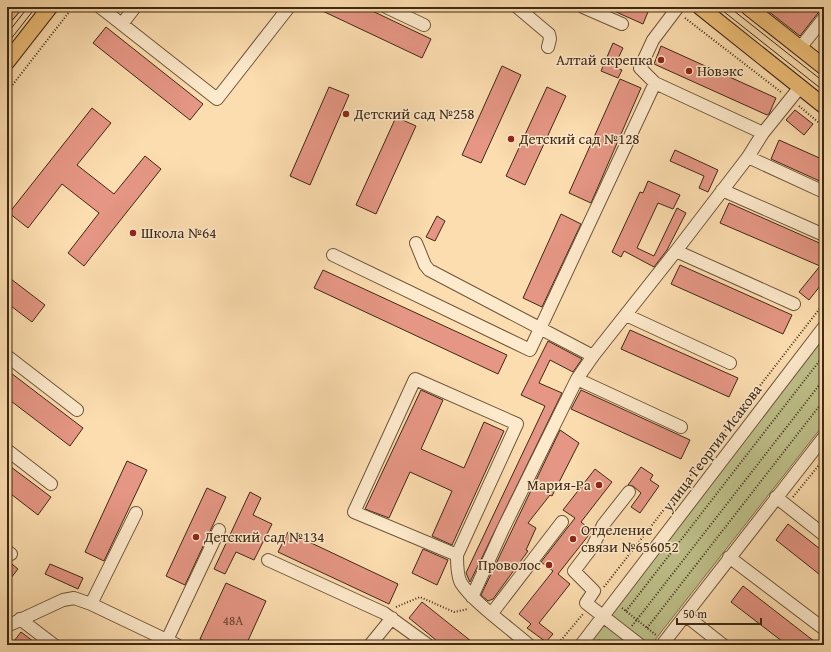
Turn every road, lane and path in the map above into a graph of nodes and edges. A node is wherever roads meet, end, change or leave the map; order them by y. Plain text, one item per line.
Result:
1 (12, 7) edge
2 (50, 7) edge
3 (73, 7) edge
4 (100, 7) edge
5 (135, 7) edge
6 (289, 7) edge
7 (386, 7) edge
8 (517, 7) edge
9 (583, 7) edge
10 (700, 7) edge
11 (748, 7) edge
12 (676, 9) edge
13 (7, 14) edge
14 (824, 18) edge
15 (122, 24) junction
16 (622, 24) dead end
17 (424, 25) dead end
18 (548, 48) dead end
19 (800, 48) junction
20 (7, 62) edge
21 (824, 67) edge
22 (655, 83) junction
23 (800, 87) junction
24 (7, 92) edge
25 (791, 99) junction
26 (824, 106) edge
27 (824, 127) edge
28 (763, 133) junction
29 (748, 157) junction
30 (722, 190) junction
31 (824, 192) edge
32 (824, 236) edge
33 (416, 244) dead end
34 (676, 251) junction
35 (333, 255) dead end
36 (794, 304) dead end
37 (824, 304) edge
38 (626, 315) junction
39 (824, 328) edge
40 (541, 329) junction
41 (824, 355) edge
42 (7, 356) edge
43 (593, 356) junction
44 (730, 363) dead end
45 (577, 379) junction
46 (824, 379) edge
47 (824, 400) edge
48 (77, 410) dead end
49 (681, 427) dead end
50 (822, 442) edge
51 (7, 450) edge
52 (51, 484) dead end
53 (628, 492) dead end
54 (776, 497) junction
55 (136, 513) dead end
56 (562, 522) dead end
57 (219, 530) dead end
58 (824, 534) edge
59 (457, 555) junction
60 (729, 557) junction
61 (268, 560) dead end
62 (472, 596) junction
63 (614, 602) junction
64 (91, 604) junction
65 (589, 606) junction
66 (487, 609) junction
67 (626, 611) junction
68 (388, 615) junction
69 (685, 615) junction
70 (603, 616) junction
71 (20, 619) junction
72 (637, 620) junction
73 (7, 626) edge
74 (647, 628) junction
75 (824, 629) edge
76 (626, 634) junction
77 (172, 643) edge
78 (663, 643) edge
79 (54, 645) edge
80 (371, 645) edge
81 (428, 645) edge
82 (529, 645) edge
83 (556, 645) edge
84 (581, 645) edge
85 (640, 645) edge
86 (723, 645) edge

1 - 13 main road
2 - 20 main road
3 - 24 path
4 - 15 street
5 - 15 street
6 - 15 street
7 - 17 street
8 - 18 street
9 - 16 street
10 - 23 main road
11 - 19 main road
12 - 22 street
12 - 25 path
14 - 19 street
19 - 21 main road
22 - 28 street
22 - 40 street
23 - 25 street
23 - 26 main road
25 - 27 path
25 - 28 street
28 - 29 street
29 - 30 street
29 - 31 street
30 - 32 street
30 - 34 street
33 - 40 street
34 - 36 street
34 - 38 street
35 - 40 street
37 - 63 path
38 - 43 street
38 - 44 street
39 - 63 street, улица Георгия Исакова
40 - 43 street
41 - 67 path
42 - 48 street
43 - 45 street
45 - 49 street
45 - 62 street
46 - 72 path
47 - 74 path
50 - 54 street
51 - 52 street
53 - 65 street
54 - 58 street
54 - 60 street
55 - 64 street
56 - 66 street
57 - 77 street
59 - 59 street
59 - 62 street
60 - 69 street
60 - 75 street
61 - 68 street
62 - 66 street
63 - 67 path
63 - 70 street, улица Георгия Исакова
64 - 71 street
64 - 77 street
65 - 70 street
65 - 83 path
66 - 68 path
66 - 82 street
67 - 72 path
68 - 80 street
68 - 81 street
69 - 78 street
69 - 86 street
70 - 76 street
70 - 84 street, улица Георгия Исакова
71 - 73 street
71 - 79 street
72 - 74 path
72 - 76 path
74 - 78 path
76 - 85 street

